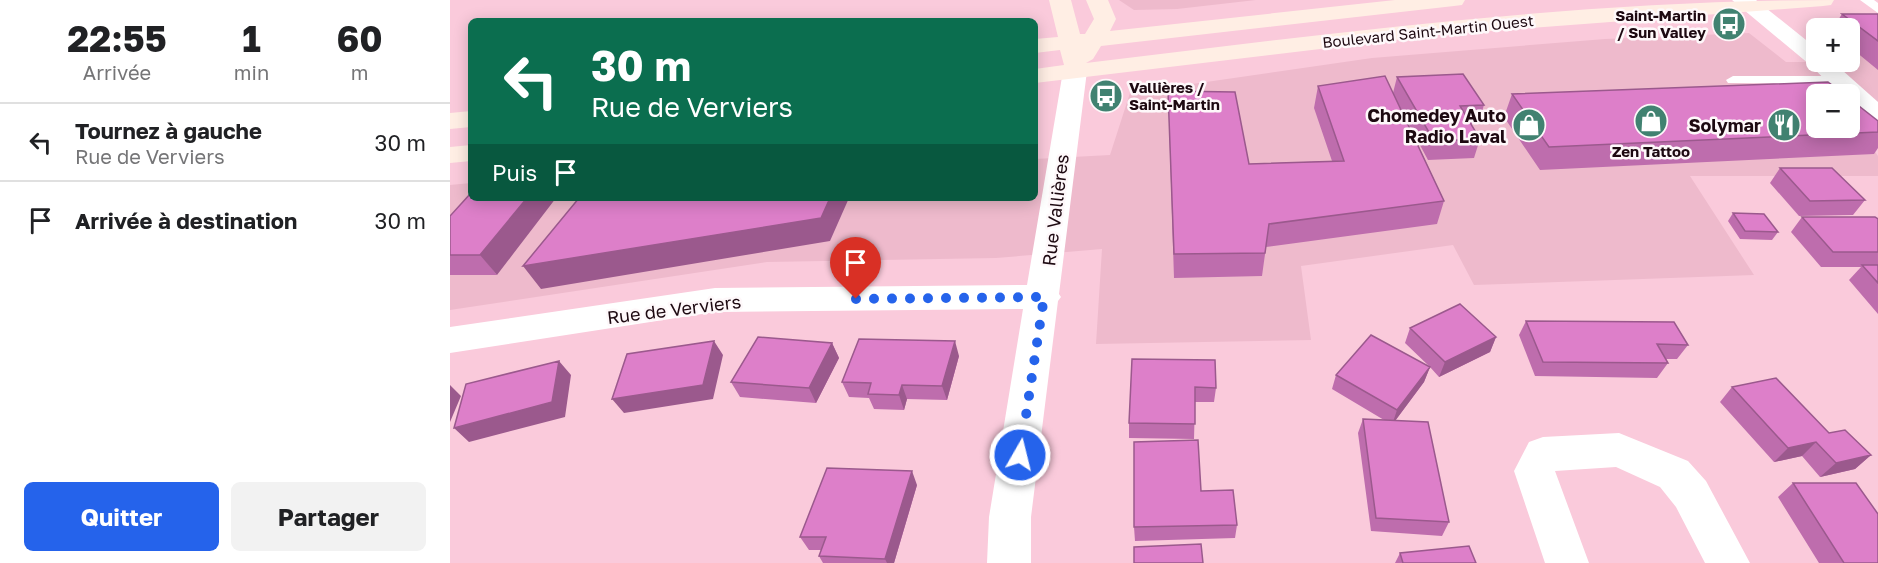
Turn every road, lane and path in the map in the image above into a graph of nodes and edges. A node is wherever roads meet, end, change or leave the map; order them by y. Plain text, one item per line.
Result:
1 (1060, 0) edge
2 (1097, 0) edge
3 (1454, 0) edge
4 (1823, 0) edge
5 (1866, 0) edge
6 (1408, 2) edge
7 (1747, 3) edge
8 (1878, 9) edge
9 (1038, 46) edge
10 (1080, 50) junction
11 (1806, 50) edge
12 (1831, 72) edge
13 (1038, 74) edge
14 (1733, 80) dead end
15 (1840, 80) junction
16 (1878, 116) edge
17 (468, 118) edge
18 (450, 121) edge
19 (468, 153) edge
20 (450, 155) edge
21 (1044, 297) junction
22 (450, 340) edge
23 (1009, 563) edge
24 (1567, 563) edge
25 (1728, 563) edge

1 - 10 main road
2 - 10 main road
3 - 6 main road, Boulevard Saint-Martin Ouest
4 - 7 main road, Boulevard Saint-Martin Ouest
5 - 8 lane
6 - 10 main road, Boulevard Saint-Martin Ouest
7 - 10 main road, Boulevard Saint-Martin Ouest
7 - 11 street
9 - 10 main road, Boulevard Saint-Martin Ouest
10 - 13 main road, Boulevard Saint-Martin Ouest
10 - 21 street, Rue Vallières
12 - 15 street
14 - 15 lane
15 - 16 street
17 - 18 main road
19 - 20 main road
21 - 22 street, Rue de Verviers
21 - 23 street, Rue Vallières
24 - 25 street

